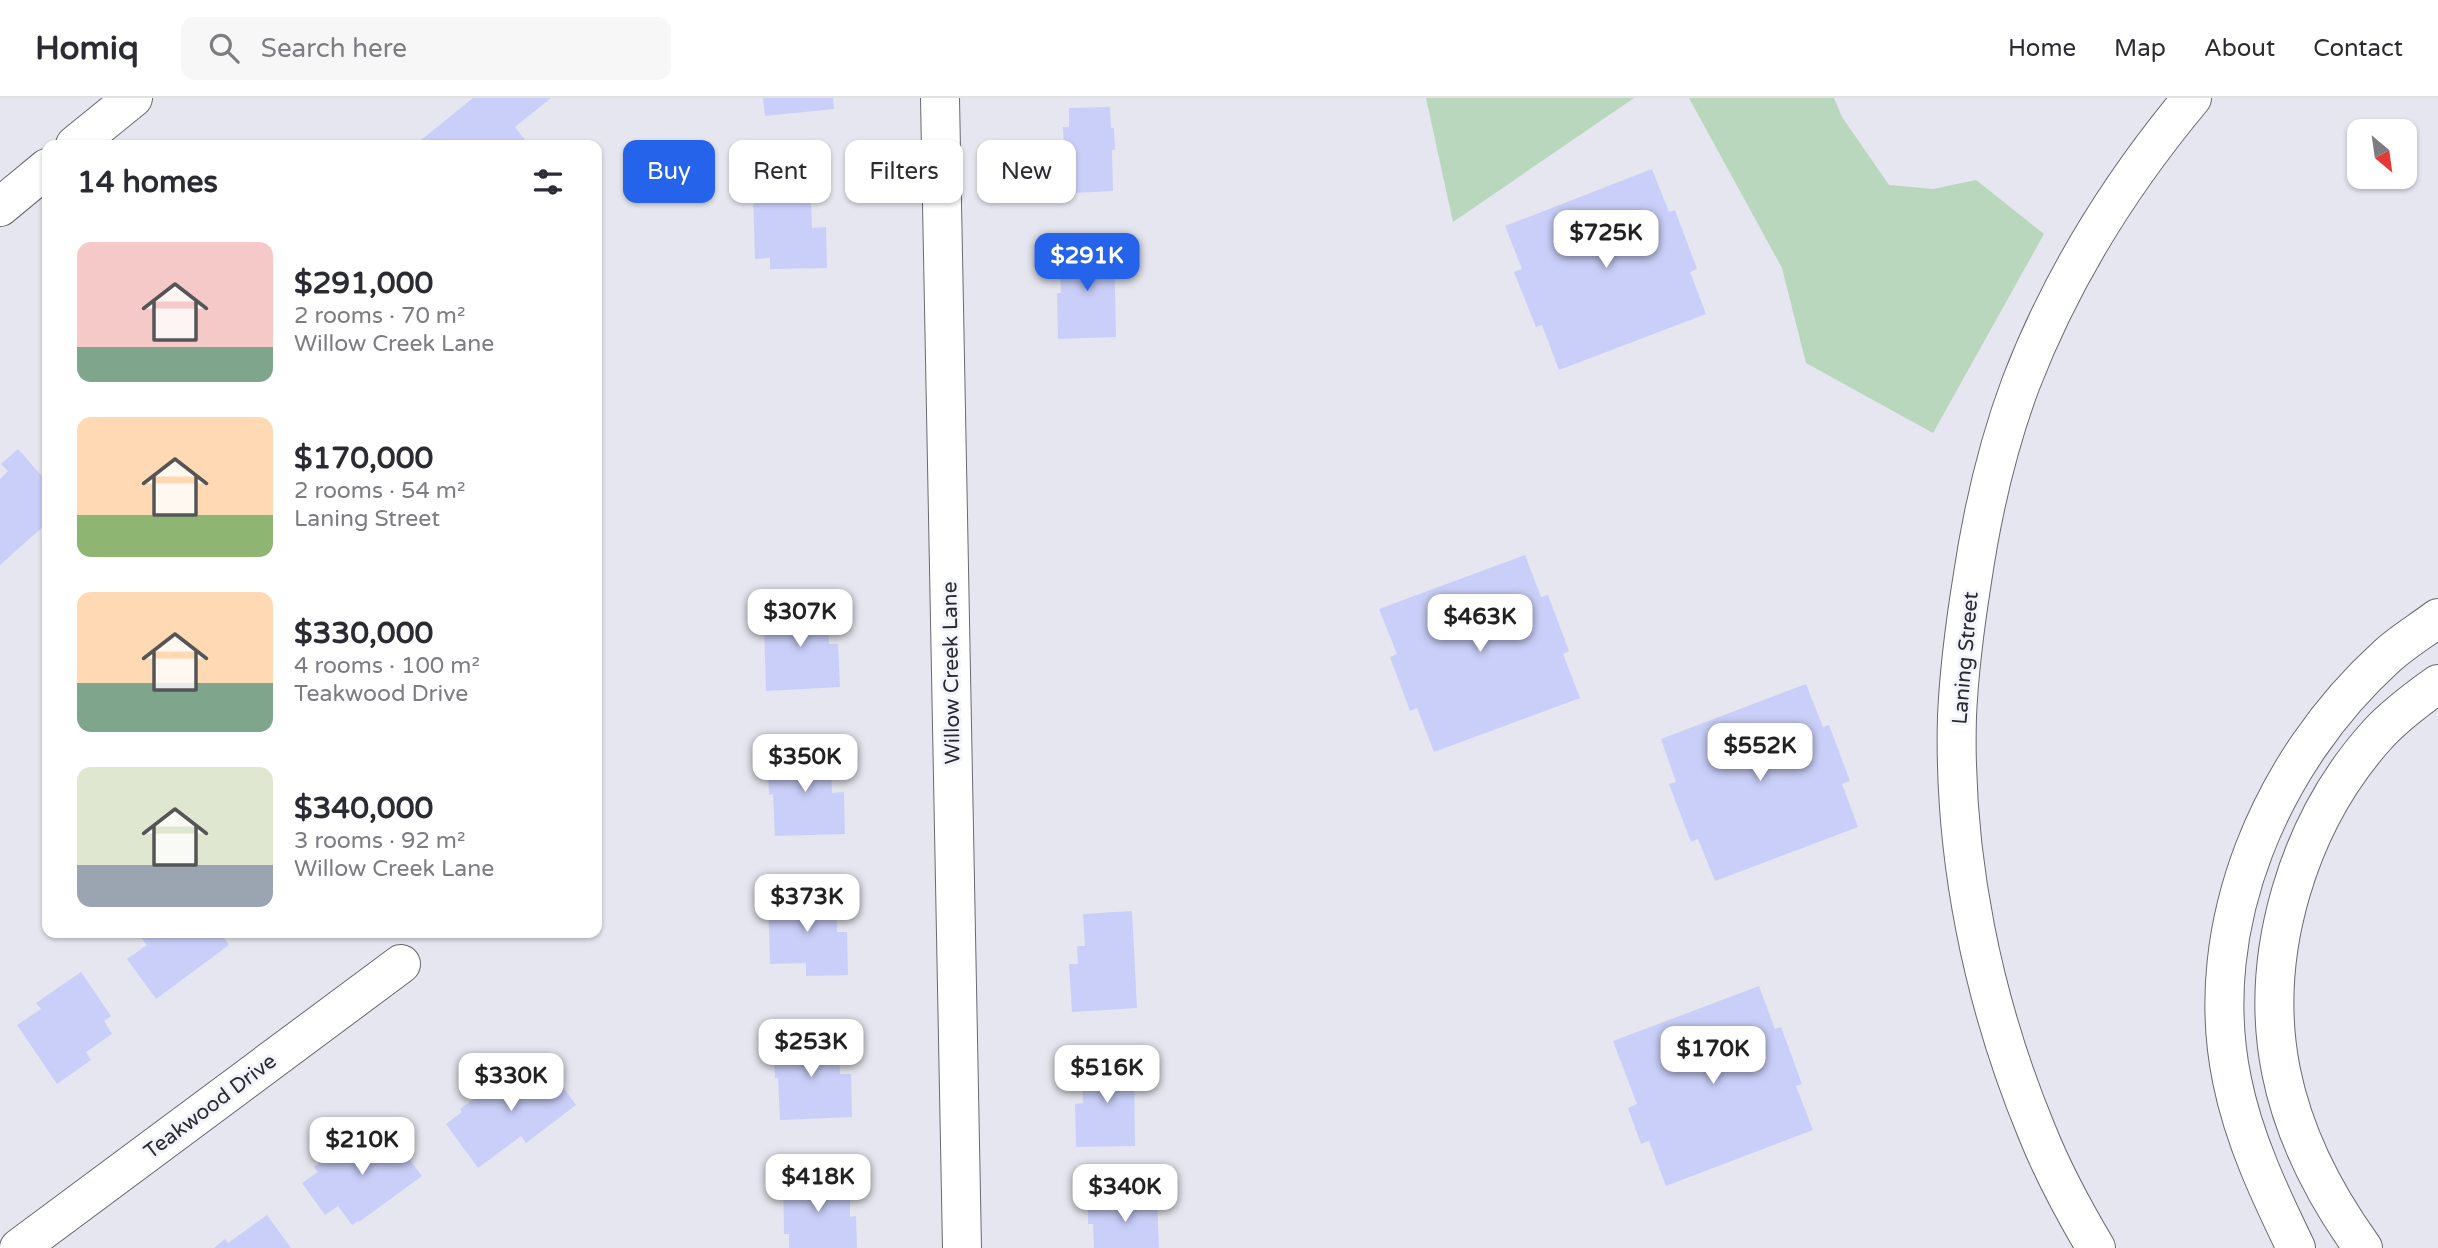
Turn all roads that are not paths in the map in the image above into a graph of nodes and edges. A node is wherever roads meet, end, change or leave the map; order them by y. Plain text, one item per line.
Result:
1 (133, 98) edge
2 (940, 98) edge
3 (2192, 98) edge
4 (81, 140) edge
5 (42, 172) edge
6 (0, 207) edge
7 (2438, 618) edge
8 (2438, 684) edge
9 (401, 964) dead end
10 (19, 1248) edge
11 (962, 1248) edge
12 (2096, 1248) edge
13 (2296, 1248) edge
14 (2362, 1248) edge

1 - 4 main road
2 - 11 main road, Willow Creek Lane
3 - 12 main road, Laning Street
5 - 6 main road
7 - 13 main road
8 - 14 main road
9 - 10 main road, Teakwood Drive

